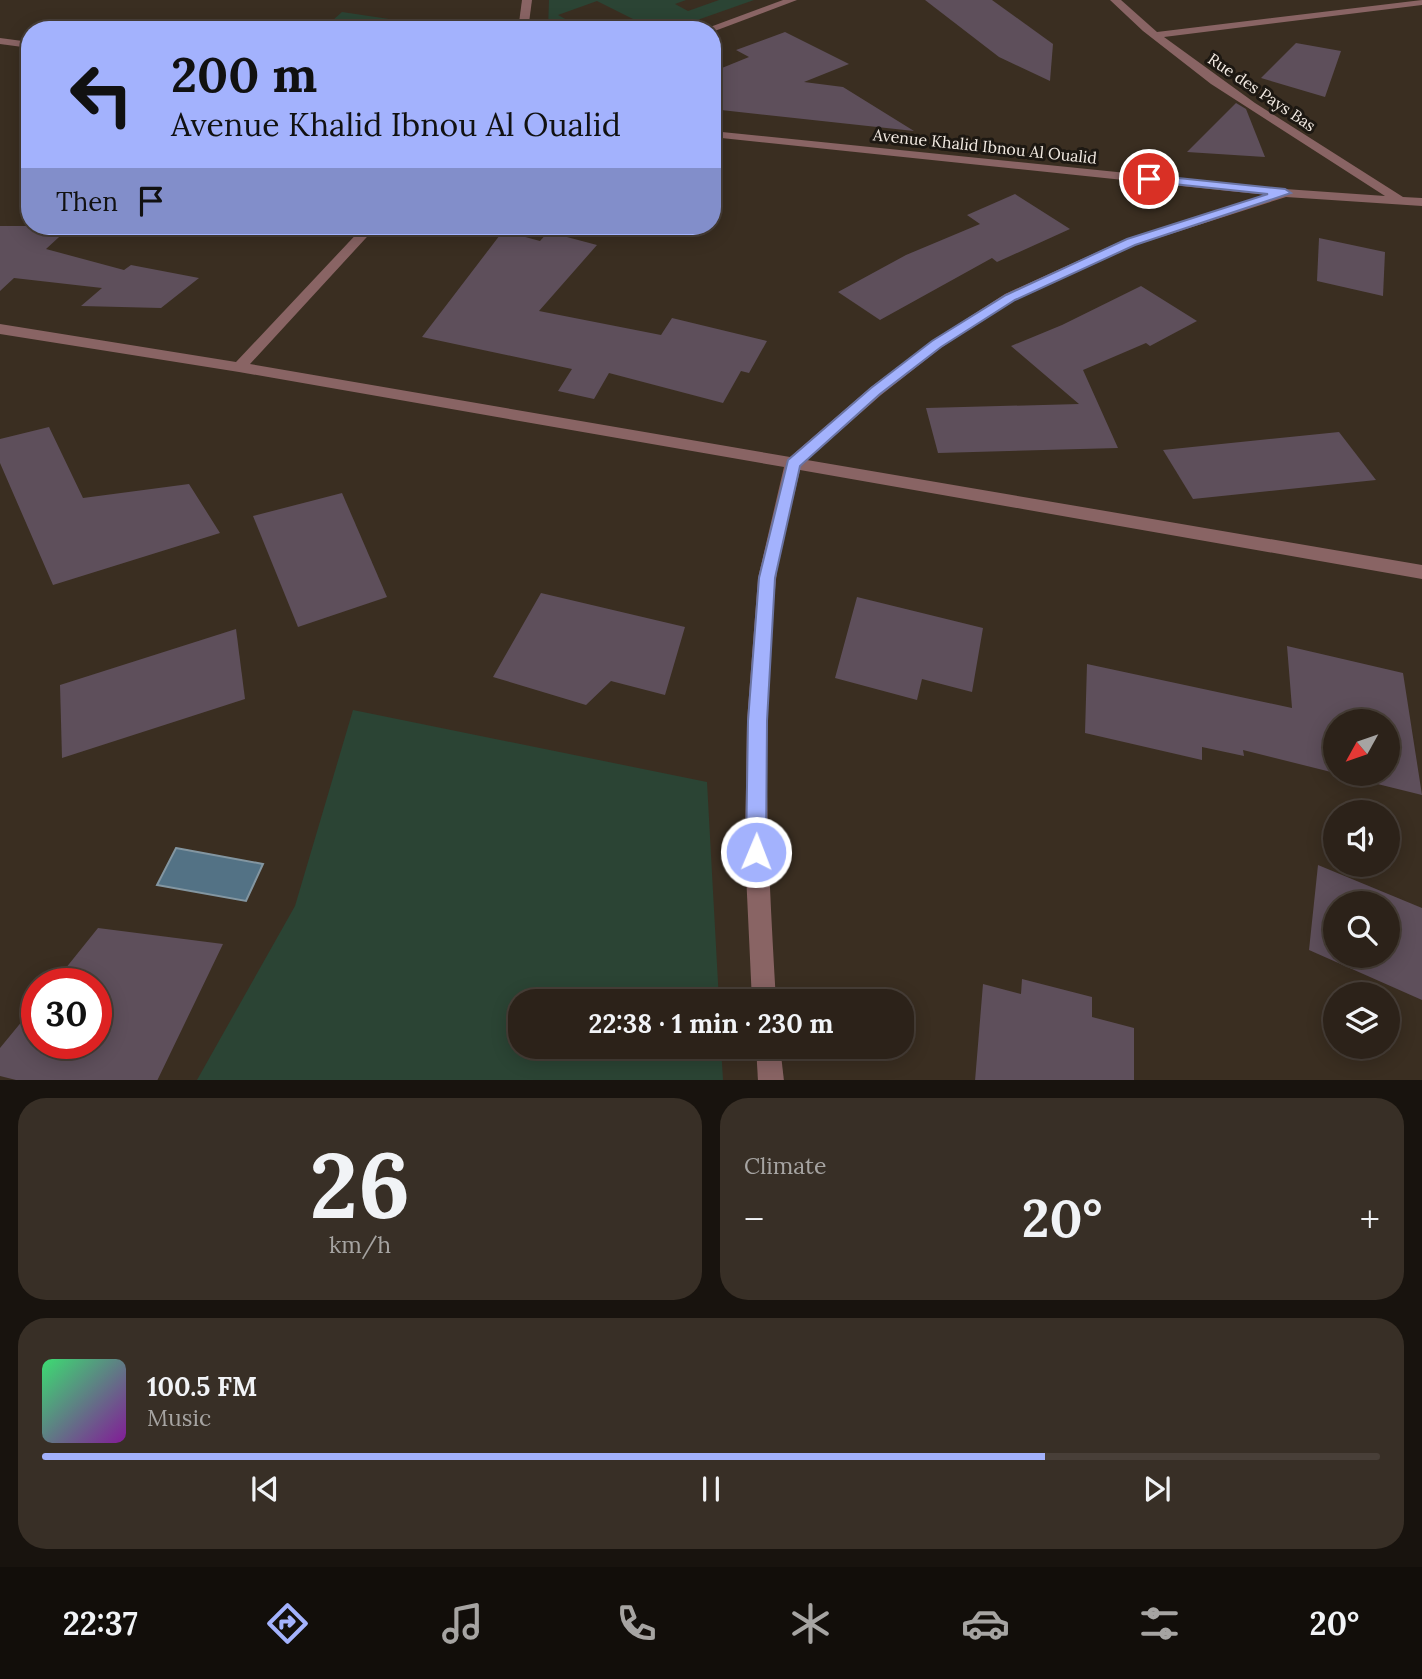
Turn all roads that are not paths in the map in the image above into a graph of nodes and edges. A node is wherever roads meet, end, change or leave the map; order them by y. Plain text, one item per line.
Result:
1 (527, 0) edge
2 (792, 0) edge
3 (1115, 0) edge
4 (1422, 2) edge
5 (524, 21) edge
6 (721, 25) edge
7 (1156, 34) junction
8 (0, 41) edge
9 (21, 44) edge
10 (721, 135) edge
11 (1285, 193) junction
12 (1399, 200) junction
13 (1422, 202) edge
14 (363, 235) edge
15 (0, 329) edge
16 (23, 332) junction
17 (0, 342) edge
18 (239, 367) junction
19 (793, 464) junction
20 (1422, 572) edge
21 (763, 989) edge
22 (769, 1059) edge
23 (771, 1080) edge

1 - 5 street
2 - 6 street
3 - 7 street, Rue des Pays Bas
4 - 7 street
7 - 12 street, Rue des Pays Bas
8 - 9 street
10 - 11 street, Avenue Khalid Ibnou Al Oualid
11 - 12 street, Avenue Khalid Ibnou Al Oualid
11 - 19 street
12 - 13 street, Avenue Khalid Ibnou Al Oualid
14 - 18 street
15 - 16 street
16 - 17 street
16 - 18 street
18 - 19 street
19 - 20 street
19 - 21 street
22 - 23 street

